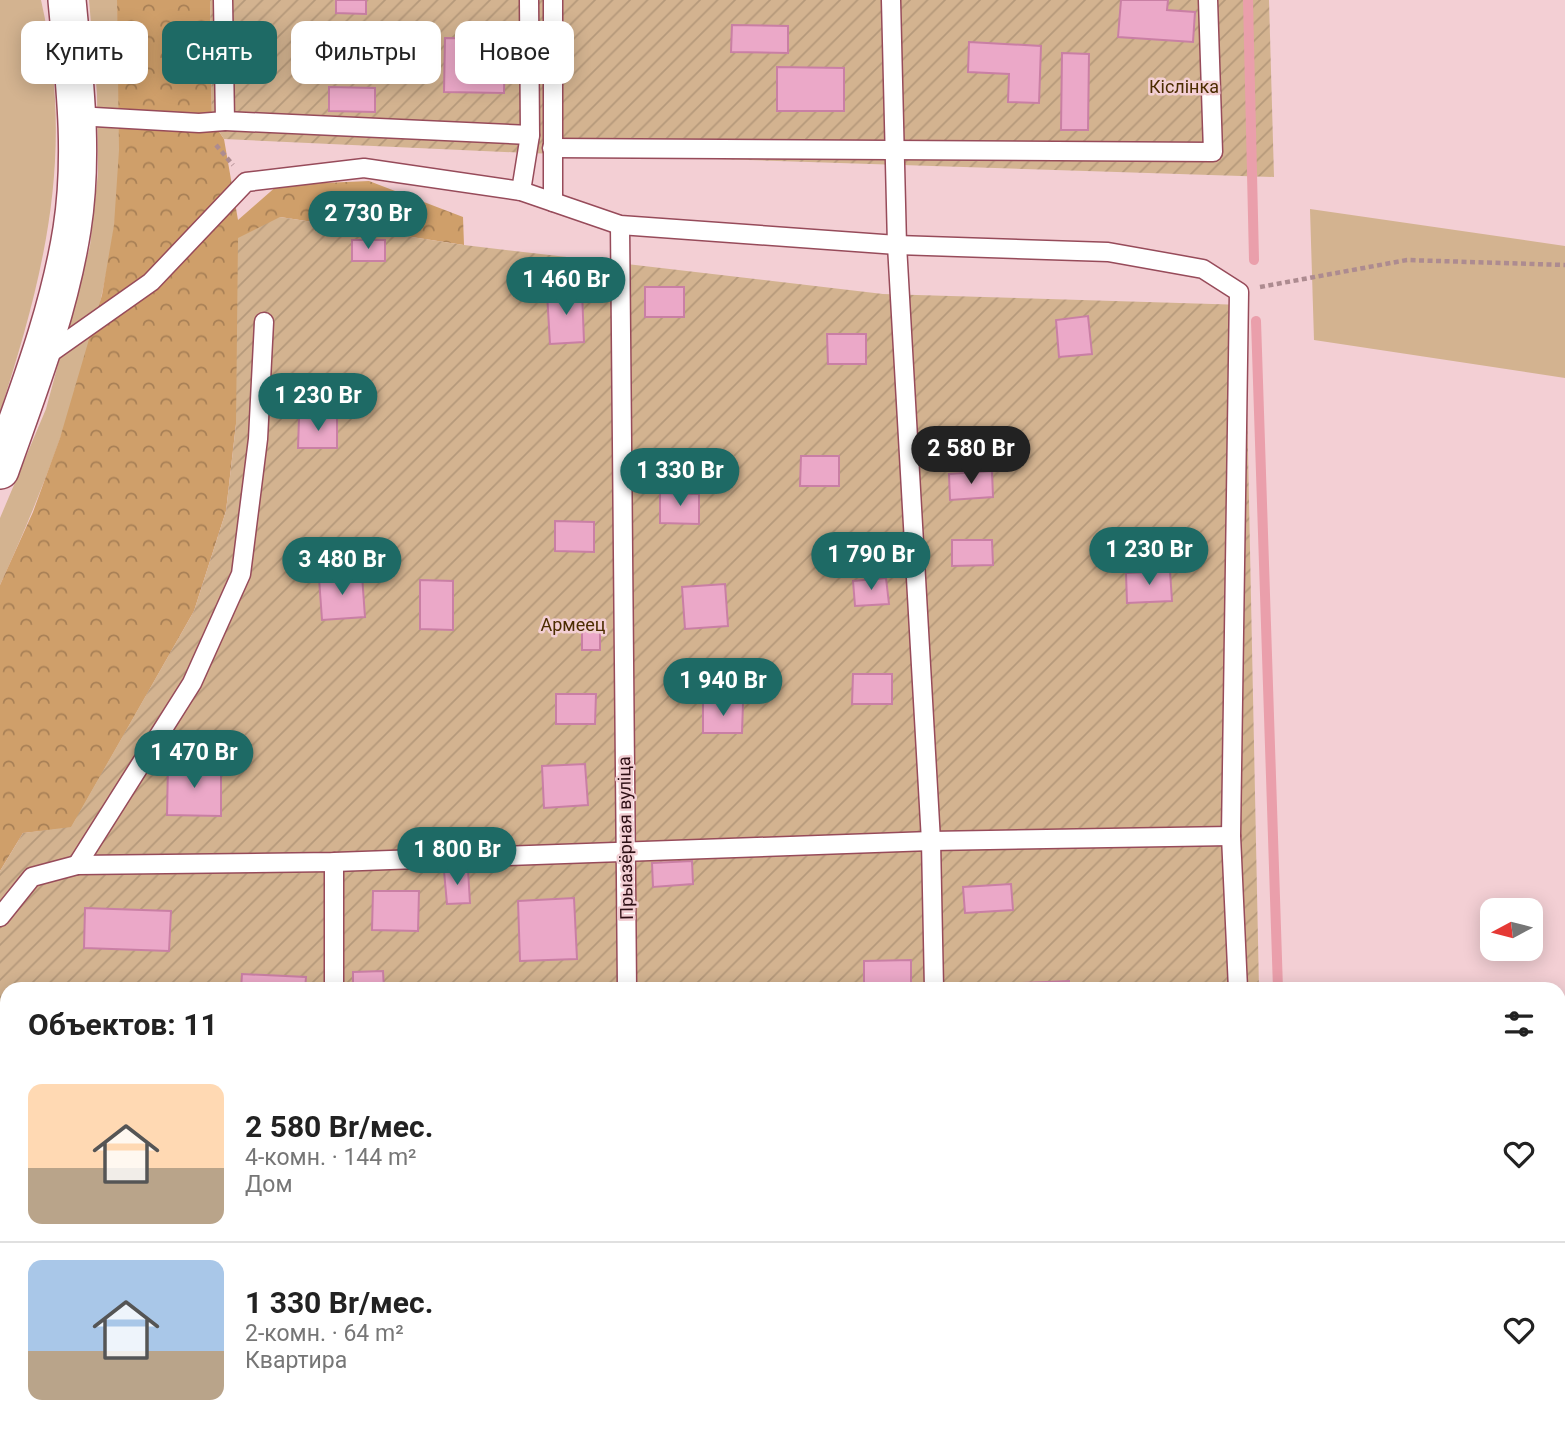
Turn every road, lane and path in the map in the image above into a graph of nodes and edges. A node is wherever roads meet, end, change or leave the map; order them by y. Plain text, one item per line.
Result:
1 (67, 0) edge
2 (223, 0) edge
3 (529, 0) edge
4 (553, 0) edge
5 (891, 0) edge
6 (1208, 0) edge
7 (77, 116) junction
8 (225, 121) junction
9 (199, 123) junction
10 (530, 135) junction
11 (552, 148) junction
12 (894, 150) junction
13 (246, 182) junction
14 (521, 191) junction
15 (553, 202) junction
16 (620, 225) junction
17 (897, 245) junction
18 (1565, 265) edge
19 (1239, 292) junction
20 (264, 322) dead end
21 (38, 362) junction
22 (0, 470) edge
23 (1231, 836) junction
24 (931, 841) junction
25 (625, 854) junction
26 (334, 862) junction
27 (77, 865) junction
28 (2, 909) edge
29 (334, 982) edge
30 (627, 982) edge
31 (934, 982) edge
32 (1238, 982) edge

1 - 7 street
2 - 8 lane
3 - 10 lane
4 - 11 lane
5 - 12 lane
6 - 12 lane
7 - 9 lane
7 - 21 street
8 - 9 lane
8 - 10 lane
9 - 13 path
10 - 14 lane
11 - 12 lane
11 - 15 lane
12 - 17 lane
13 - 14 lane
13 - 21 lane
14 - 15 lane
15 - 16 lane
16 - 17 lane
16 - 25 lane, Прыазёрная вуліца
17 - 19 lane
17 - 24 lane
18 - 19 path
19 - 23 lane
20 - 27 lane
21 - 22 street
23 - 24 lane
23 - 32 lane
24 - 25 lane
24 - 31 lane
25 - 26 lane
25 - 30 lane, Прыазёрная вуліца
26 - 27 lane
26 - 29 lane
27 - 28 lane

